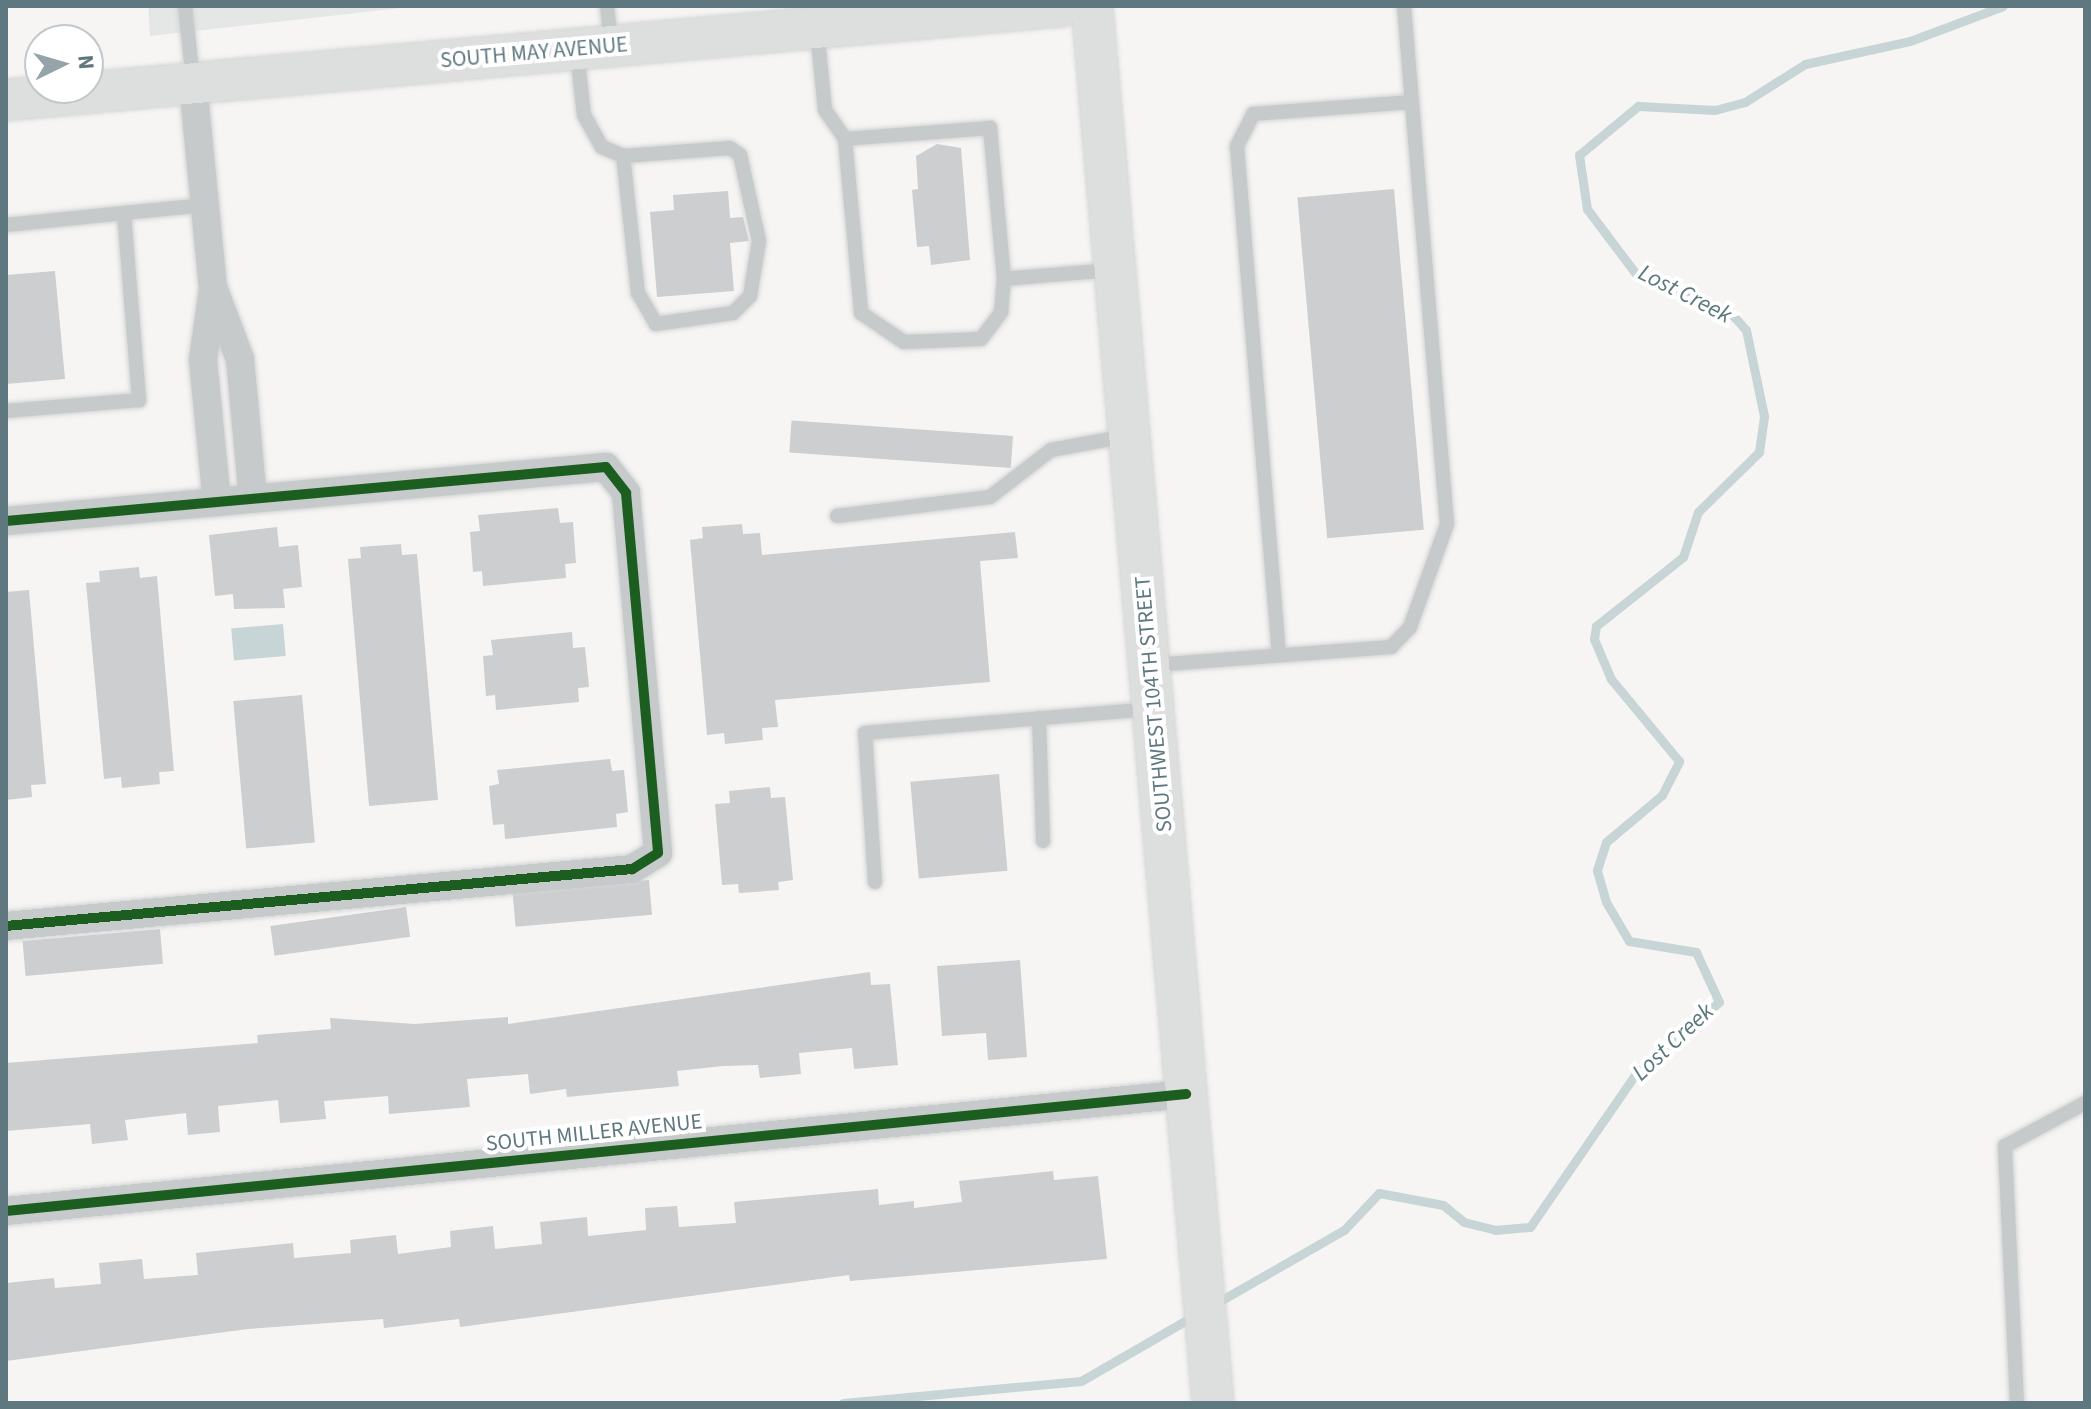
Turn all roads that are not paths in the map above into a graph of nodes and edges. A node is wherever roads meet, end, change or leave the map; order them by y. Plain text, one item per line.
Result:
1 (185, 6) edge
2 (607, 6) edge
3 (1061, 6) edge
4 (1092, 6) edge
5 (1404, 6) edge
6 (816, 25) junction
7 (594, 47) junction
8 (193, 84) junction
9 (6, 100) edge
10 (1412, 102) junction
11 (845, 139) junction
12 (623, 156) junction
13 (206, 205) junction
14 (124, 213) junction
15 (6, 225) edge
16 (1116, 269) junction
17 (1004, 279) junction
18 (213, 289) junction
19 (6, 411) edge
20 (1130, 435) junction
21 (253, 498) junction
22 (217, 502) junction
23 (837, 516) dead end
24 (6, 521) edge
25 (1279, 655) junction
26 (1151, 665) junction
27 (1155, 709) junction
28 (1039, 718) junction
29 (1043, 841) dead end
30 (875, 882) dead end
31 (6, 926) edge
32 (1186, 1094) junction
33 (2085, 1103) edge
34 (6, 1211) edge
35 (1213, 1403) edge
36 (2017, 1403) edge

1 - 8 lane
2 - 7 lane
3 - 6 main road, SOUTH MAY AVENUE
4 - 16 main road, SOUTHWEST 104TH STREET
5 - 10 lane
6 - 7 main road, SOUTH MAY AVENUE
6 - 11 lane
7 - 8 main road, SOUTH MAY AVENUE
7 - 12 lane
8 - 9 main road, SOUTH MAY AVENUE
8 - 13 street
10 - 25 lane
10 - 25 lane
11 - 17 lane
11 - 17 lane
12 - 12 lane
13 - 14 lane
13 - 18 street
14 - 15 lane
14 - 19 lane
16 - 17 lane
16 - 20 main road, SOUTHWEST 104TH STREET
18 - 21 street
18 - 22 street
20 - 23 lane
20 - 26 main road, SOUTHWEST 104TH STREET
21 - 22 street
21 - 31 street
22 - 24 street
25 - 26 lane
26 - 27 main road, SOUTHWEST 104TH STREET
27 - 28 lane
27 - 32 main road, SOUTHWEST 104TH STREET
28 - 29 lane
28 - 30 lane
32 - 34 street, SOUTH MILLER AVENUE
32 - 35 main road, SOUTHWEST 104TH STREET
33 - 36 lane

